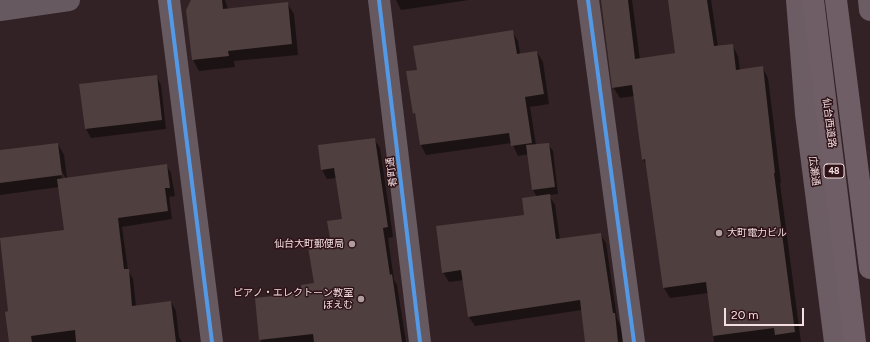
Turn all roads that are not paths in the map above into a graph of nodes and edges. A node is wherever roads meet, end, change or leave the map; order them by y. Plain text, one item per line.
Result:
1 (69, 0) edge
2 (169, 0) edge
3 (379, 0) edge
4 (588, 0) edge
5 (797, 0) edge
6 (813, 0) edge
7 (836, 0) edge
8 (869, 0) edge
9 (0, 10) edge
10 (870, 10) edge
11 (870, 268) edge
12 (212, 342) edge
13 (420, 342) edge
14 (634, 342) edge
15 (835, 342) edge
16 (856, 342) edge

1 - 9 street
2 - 12 street
3 - 13 street, 肴町通
4 - 14 street
5 - 15 highway, 広瀬通 / 48
6 - 16 highway, 仙台西道路 / 48
7 - 11 highway, 48
8 - 10 highway

